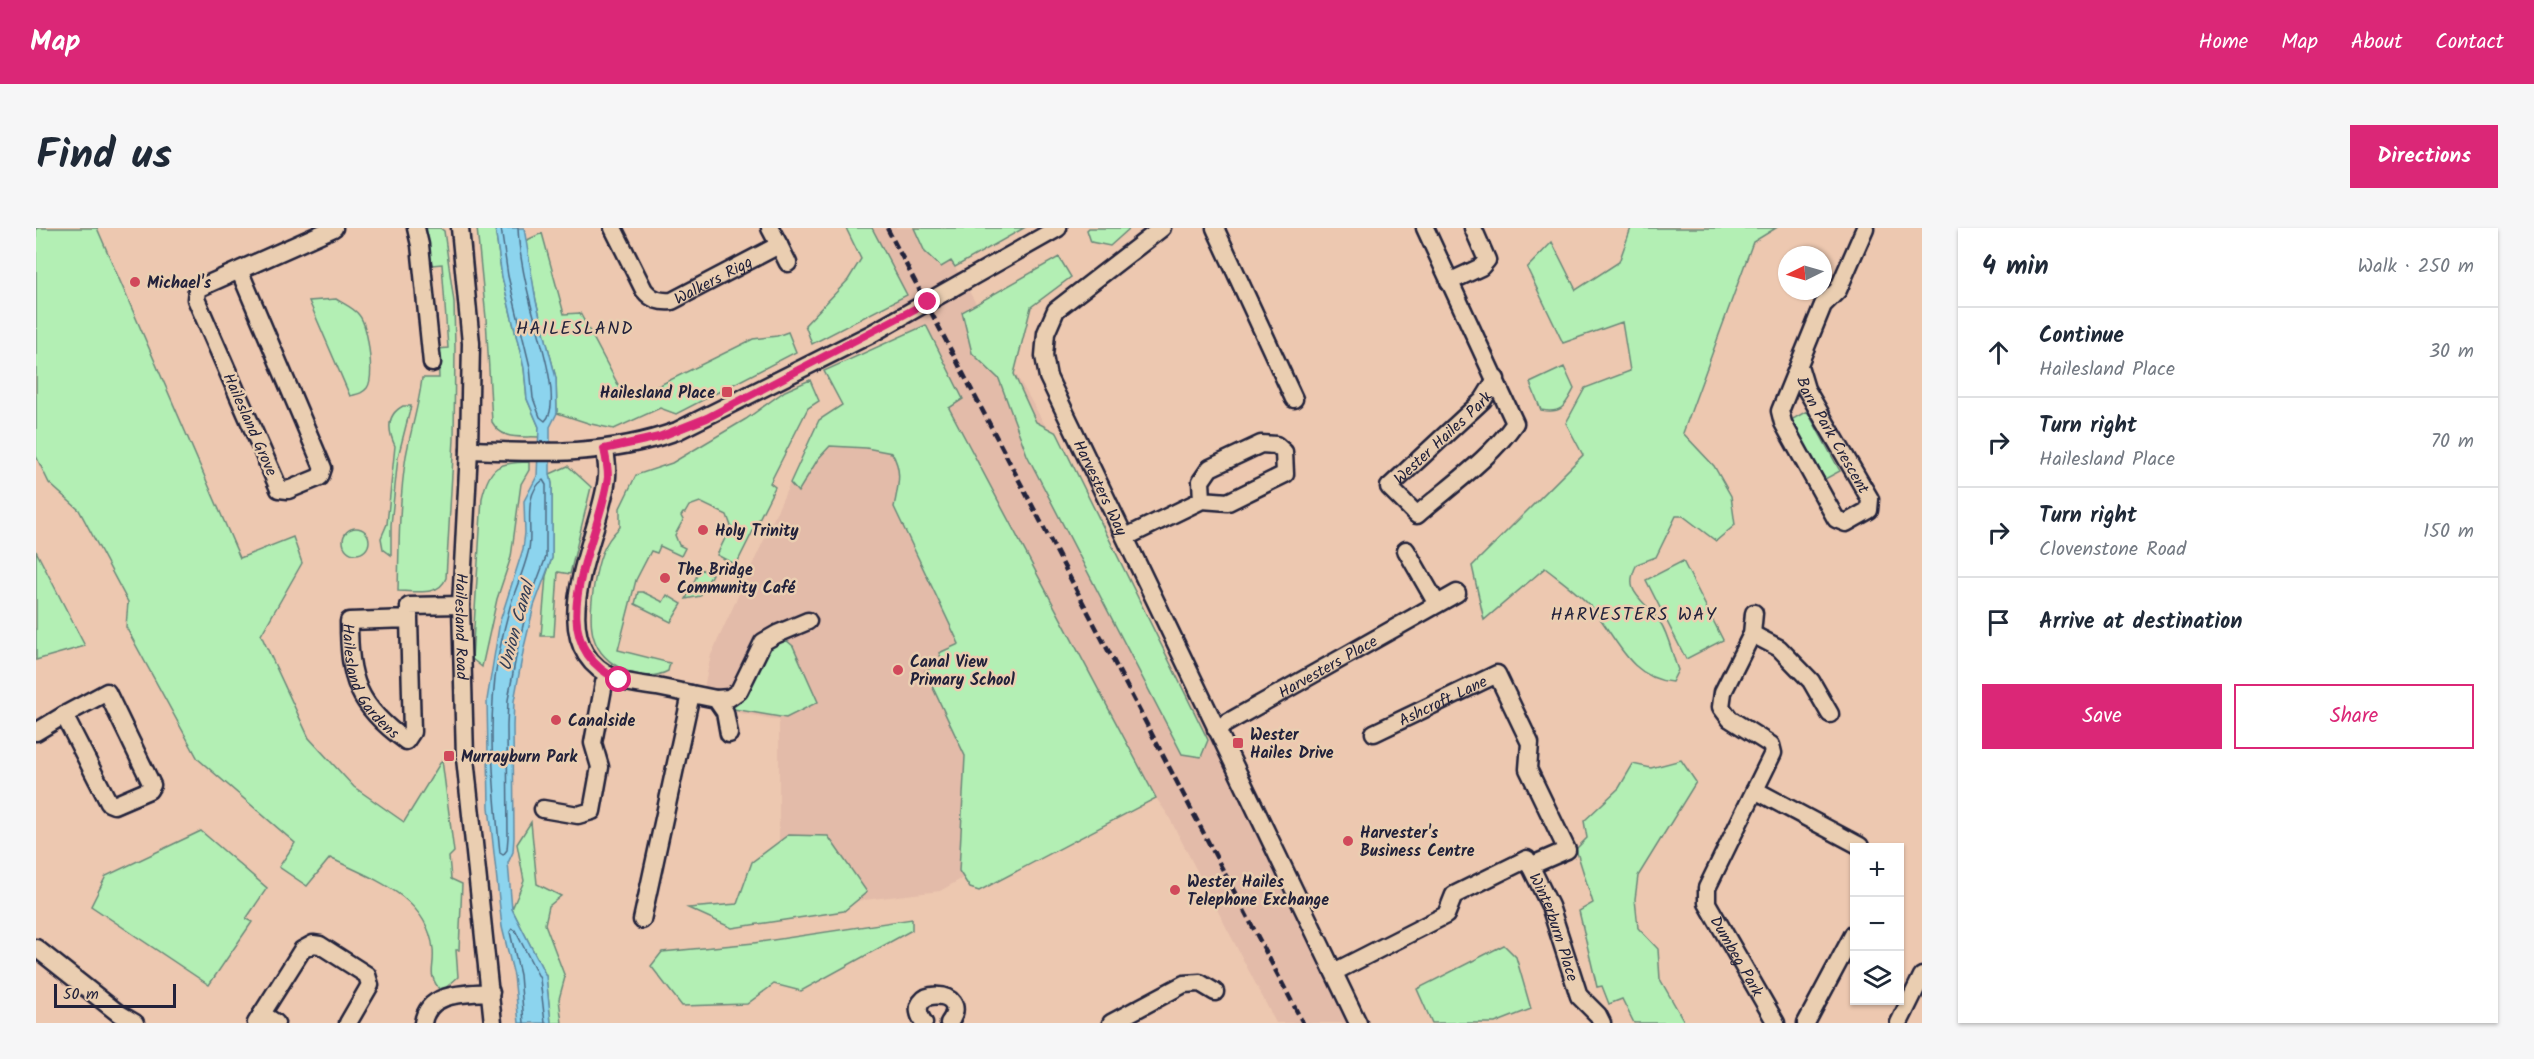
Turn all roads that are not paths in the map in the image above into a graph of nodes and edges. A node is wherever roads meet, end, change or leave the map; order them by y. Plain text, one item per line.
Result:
1 (334, 228) edge
2 (416, 228) edge
3 (460, 228) edge
4 (613, 228) edge
5 (770, 228) edge
6 (1058, 228) edge
7 (1162, 228) edge
8 (1215, 228) edge
9 (1425, 228) edge
10 (1473, 228) edge
11 (1865, 228) edge
12 (779, 245) junction
13 (788, 263) dead end
14 (240, 272) junction
15 (1449, 282) junction
16 (432, 363) dead end
17 (1800, 369) junction
18 (1496, 379) junction
19 (1294, 399) dead end
20 (604, 449) junction
21 (469, 450) junction
22 (1202, 500) junction
23 (1126, 537) junction
24 (1406, 550) dead end
25 (1457, 592) dead end
26 (1437, 604) junction
27 (461, 605) junction
28 (1754, 613) dead end
29 (409, 619) junction
30 (808, 621) dead end
31 (1752, 634) junction
32 (608, 675) junction
33 (691, 694) junction
34 (716, 699) junction
35 (1830, 714) dead end
36 (64, 715) junction
37 (1216, 729) junction
38 (36, 732) edge
39 (1374, 733) dead end
40 (729, 734) dead end
41 (1755, 790) junction
42 (543, 809) dead end
43 (1854, 843) edge
44 (1529, 862) junction
45 (642, 920) dead end
46 (1850, 940) edge
47 (36, 948) edge
48 (1334, 972) junction
49 (1922, 976) edge
50 (491, 992) junction
51 (1215, 992) dead end
52 (1144, 1015) edge
53 (259, 1018) edge
54 (922, 1022) edge
55 (135, 1023) edge
56 (276, 1023) edge
57 (348, 1023) edge
58 (423, 1023) edge
59 (493, 1023) edge
60 (949, 1023) edge
61 (1111, 1023) edge
62 (1358, 1023) edge
63 (1602, 1023) edge
64 (1776, 1023) edge
65 (1806, 1023) edge
66 (1899, 1023) edge

1 - 14 street, Hailesland Grove
2 - 16 street
3 - 21 street, Hailesland Road
4 - 12 street, Walkers Rigg
5 - 12 street
6 - 20 street
7 - 23 street, Harvesters Way
8 - 19 street
9 - 15 street, Wester Hailes Park
10 - 15 street
11 - 17 street, Barn Park Crescent
12 - 13 street
14 - 14 street, Hailesland Grove
15 - 18 street, Wester Hailes Park
17 - 17 street, Barn Park Crescent
18 - 18 street, Wester Hailes Park
20 - 21 street
20 - 32 street
21 - 27 street, Hailesland Road
22 - 22 street
22 - 23 street
23 - 37 street, Harvesters Way
24 - 26 street
25 - 26 street, Harvesters Place
26 - 37 street, Harvesters Place
27 - 29 street
27 - 50 street, Hailesland Road
28 - 31 street, Dumbeg Park
29 - 29 street, Hailesland Gardens
30 - 34 street
31 - 35 street
31 - 41 street, Dumbeg Park
32 - 33 street
32 - 42 street
33 - 34 street
33 - 45 street
34 - 40 street
36 - 36 street
36 - 38 street
37 - 48 street, Harvesters Way
39 - 44 street, Ashcroft Lane
41 - 43 street
41 - 64 street, Dumbeg Park
44 - 48 street
44 - 63 street, Winterburn Place
46 - 65 street
47 - 55 street
48 - 62 street, Harvesters Way
49 - 66 street
50 - 58 street
50 - 59 street, Hailesland Road
51 - 52 street
52 - 61 street
53 - 56 street
53 - 57 street
54 - 60 street

